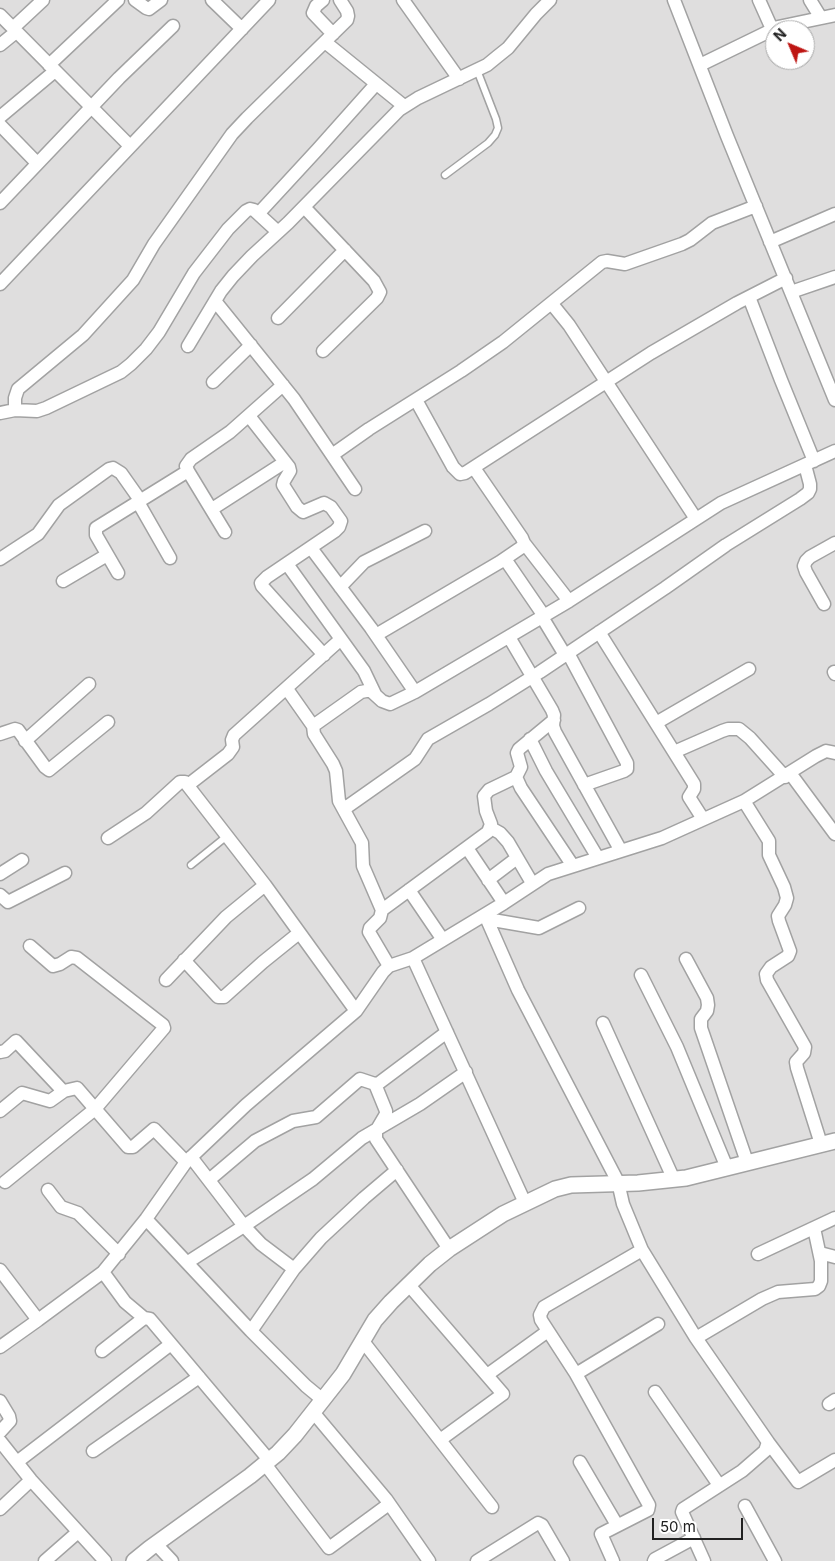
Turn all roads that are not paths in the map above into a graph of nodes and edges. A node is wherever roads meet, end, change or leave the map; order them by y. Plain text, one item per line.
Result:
1 (43, 0) edge
2 (118, 0) edge
3 (135, 0) edge
4 (161, 0) edge
5 (212, 0) edge
6 (269, 0) edge
7 (323, 0) edge
8 (340, 0) edge
9 (403, 0) edge
10 (550, 0) edge
11 (674, 0) edge
12 (759, 0) edge
13 (810, 0) edge
14 (0, 15) edge
15 (835, 15) edge
16 (821, 18) junction
17 (768, 20) edge
18 (810, 20) edge
19 (173, 26) dead end
20 (242, 28) junction
21 (15, 30) junction
22 (765, 33) edge
23 (329, 38) junction
24 (0, 45) edge
25 (700, 65) junction
26 (52, 68) junction
27 (476, 70) junction
28 (459, 79) junction
29 (376, 84) junction
30 (404, 106) junction
31 (90, 107) junction
32 (0, 116) edge
33 (0, 125) edge
34 (130, 146) junction
35 (37, 163) junction
36 (445, 175) dead end
37 (0, 202) edge
38 (756, 206) junction
39 (304, 207) junction
40 (259, 213) junction
41 (835, 214) edge
42 (278, 232) junction
43 (770, 242) junction
44 (345, 250) junction
45 (835, 277) edge
46 (786, 278) junction
47 (0, 284) edge
48 (791, 292) junction
49 (749, 297) junction
50 (215, 301) junction
51 (552, 304) junction
52 (278, 318) dead end
53 (251, 345) junction
54 (188, 346) dead end
55 (323, 351) dead end
56 (213, 382) dead end
57 (606, 382) junction
58 (283, 385) junction
59 (416, 400) junction
60 (835, 400) edge
61 (15, 410) junction
62 (0, 413) edge
63 (249, 416) junction
64 (835, 451) edge
65 (332, 455) junction
66 (285, 462) junction
67 (809, 463) junction
68 (474, 468) junction
69 (188, 471) junction
70 (355, 489) dead end
71 (139, 501) junction
72 (212, 509) junction
73 (696, 519) junction
74 (425, 531) dead end
75 (225, 532) dead end
76 (835, 542) edge
77 (524, 543) junction
78 (311, 548) junction
79 (107, 555) junction
80 (170, 558) dead end
81 (0, 559) edge
82 (505, 559) junction
83 (287, 564) junction
84 (118, 573) dead end
85 (63, 581) dead end
86 (340, 587) junction
87 (569, 601) junction
88 (824, 604) dead end
89 (543, 617) junction
90 (599, 632) junction
91 (376, 635) junction
92 (509, 637) junction
93 (341, 639) junction
94 (566, 654) junction
95 (324, 655) junction
96 (749, 669) dead end
97 (533, 676) junction
98 (89, 684) dead end
99 (287, 689) junction
100 (415, 692) junction
101 (375, 694) junction
102 (554, 720) junction
103 (108, 722) dead end
104 (656, 723) junction
105 (313, 726) junction
106 (0, 734) edge
107 (530, 739) junction
108 (25, 741) junction
109 (674, 752) junction
110 (835, 753) edge
111 (787, 775) junction
112 (516, 777) junction
113 (188, 785) junction
114 (584, 785) junction
115 (744, 801) junction
116 (344, 809) junction
117 (703, 819) junction
118 (491, 828) junction
119 (835, 834) edge
120 (227, 836) junction
121 (108, 838) dead end
122 (467, 848) junction
123 (620, 851) junction
124 (517, 858) junction
125 (598, 858) junction
126 (22, 860) dead end
127 (191, 865) dead end
128 (573, 866) junction
129 (65, 873) dead end
130 (0, 874) edge
131 (488, 880) junction
132 (532, 883) junction
133 (265, 886) junction
134 (409, 890) junction
135 (0, 895) edge
136 (504, 903) junction
137 (579, 908) dead end
138 (382, 910) junction
139 (486, 917) junction
140 (299, 933) junction
141 (443, 940) junction
142 (30, 946) dead end
143 (413, 958) junction
144 (686, 958) dead end
145 (184, 960) junction
146 (389, 966) junction
147 (641, 975) dead end
148 (166, 980) dead end
149 (356, 1011) junction
150 (603, 1023) dead end
151 (448, 1032) junction
152 (0, 1052) edge
153 (466, 1072) junction
154 (375, 1084) junction
155 (64, 1091) junction
156 (95, 1109) junction
157 (0, 1112) edge
158 (376, 1131) junction
159 (828, 1142) edge
160 (188, 1160) junction
161 (747, 1162) junction
162 (727, 1168) junction
163 (397, 1170) junction
164 (209, 1180) junction
165 (674, 1180) junction
166 (5, 1182) dead end
167 (618, 1182) junction
168 (48, 1190) dead end
169 (525, 1203) junction
170 (835, 1218) edge
171 (146, 1219) junction
172 (244, 1226) junction
173 (814, 1228) junction
174 (449, 1248) junction
175 (642, 1250) junction
176 (820, 1253) junction
177 (119, 1254) junction
178 (758, 1254) dead end
179 (835, 1257) edge
180 (188, 1262) junction
181 (0, 1270) edge
182 (294, 1270) junction
183 (103, 1272) junction
184 (408, 1284) junction
185 (144, 1318) junction
186 (38, 1320) junction
187 (658, 1324) dead end
188 (251, 1331) junction
189 (548, 1331) junction
190 (696, 1338) junction
191 (362, 1340) junction
192 (171, 1344) junction
193 (0, 1347) edge
194 (102, 1351) dead end
195 (576, 1374) junction
196 (487, 1375) junction
197 (199, 1377) junction
198 (655, 1392) dead end
199 (0, 1401) edge
200 (318, 1406) junction
201 (0, 1432) edge
202 (440, 1440) junction
203 (0, 1441) edge
204 (768, 1442) junction
205 (93, 1451) dead end
206 (835, 1460) edge
207 (17, 1462) junction
208 (267, 1462) junction
209 (580, 1462) dead end
210 (32, 1480) junction
211 (719, 1486) junction
212 (389, 1504) junction
213 (745, 1506) dead end
214 (492, 1507) dead end
215 (0, 1509) edge
216 (617, 1525) junction
217 (78, 1532) junction
218 (694, 1538) junction
219 (156, 1544) junction
220 (45, 1561) edge
221 (104, 1561) edge
222 (134, 1561) edge
223 (172, 1561) edge
224 (429, 1561) edge
225 (477, 1561) edge
226 (563, 1561) edge
227 (613, 1561) edge
228 (654, 1561) edge
229 (704, 1561) edge
230 (775, 1561) edge

1 - 21 street
2 - 26 street
3 - 4 street
5 - 20 street
6 - 20 street
7 - 23 street
8 - 23 street
9 - 28 street
10 - 27 street
11 - 25 street
12 - 17 street
13 - 16 street
14 - 21 street
15 - 16 street
16 - 18 street
19 - 31 street
20 - 34 street
21 - 24 street
21 - 26 street
22 - 25 street
23 - 29 street
23 - 61 street
25 - 38 street
26 - 31 street
26 - 32 street
27 - 28 street
27 - 36 lane
28 - 30 street
29 - 30 street
29 - 40 street
30 - 39 street
31 - 34 street
31 - 35 street
33 - 35 street
34 - 47 street
35 - 37 street
38 - 43 street
38 - 51 street
39 - 42 street
39 - 44 street
40 - 42 street
40 - 61 street
41 - 43 street
42 - 50 street
43 - 46 street
44 - 52 street
44 - 55 street
45 - 48 street
46 - 48 street
46 - 49 street
48 - 60 street
49 - 57 street
49 - 67 street
50 - 53 street
50 - 54 street
51 - 57 street
51 - 59 street
53 - 56 street
53 - 58 street
57 - 68 street
57 - 73 street
58 - 63 street
58 - 65 street
59 - 65 street
59 - 68 street
61 - 62 street
63 - 66 street
63 - 69 street
64 - 67 street
65 - 70 street
66 - 72 street
66 - 78 street
67 - 73 street
67 - 90 street
68 - 77 street
69 - 71 street
69 - 72 street
71 - 79 street
71 - 80 street
71 - 81 street
72 - 75 street
73 - 87 street
74 - 86 street
76 - 88 street
77 - 82 street
77 - 87 street
78 - 83 street
78 - 86 street
79 - 84 street
79 - 85 street
82 - 89 street
82 - 91 street
83 - 93 street
83 - 95 street
86 - 91 street
87 - 89 street
89 - 92 street
89 - 94 street
90 - 94 street
90 - 104 street
91 - 100 street
92 - 97 street
92 - 100 street
93 - 95 street
93 - 101 street
94 - 97 street
94 - 114 street
95 - 99 street
96 - 104 street
97 - 102 street
97 - 116 street
98 - 108 street
99 - 105 street
99 - 113 street
100 - 101 street
101 - 105 street
102 - 107 street
102 - 114 street
103 - 108 street
104 - 109 street
105 - 116 street
106 - 108 street
107 - 112 street
107 - 125 street
109 - 111 street
109 - 117 street
110 - 111 street
111 - 115 street
111 - 119 street
112 - 118 street
112 - 128 street
113 - 120 street
113 - 121 street
114 - 123 street
115 - 117 street
115 - 159 street
116 - 138 street
117 - 123 street
118 - 122 street
118 - 124 street
120 - 127 lane
120 - 133 street
122 - 131 street
122 - 134 street
123 - 125 street
124 - 131 street
124 - 132 street
125 - 128 street
126 - 130 street
128 - 132 street
129 - 135 street
131 - 136 street
132 - 136 street
133 - 140 street
133 - 145 street
134 - 138 street
134 - 141 street
136 - 139 street
137 - 139 street
138 - 146 street
139 - 141 street
139 - 167 street
140 - 145 street
140 - 149 street
141 - 143 street
142 - 156 street
143 - 146 street
143 - 151 street
144 - 161 street
145 - 148 street
146 - 149 street
147 - 162 street
149 - 160 street
150 - 165 street
151 - 153 street
151 - 154 street
152 - 155 street
153 - 158 street
153 - 169 street
154 - 158 street
154 - 164 street
155 - 156 street
155 - 157 street
156 - 160 street
156 - 166 street
158 - 163 street
158 - 172 street
159 - 161 street
160 - 164 street
160 - 171 street
161 - 162 street
162 - 165 street
163 - 174 street
163 - 182 street
164 - 172 street
165 - 167 street
167 - 169 street
167 - 175 street
168 - 177 street
169 - 174 street
170 - 173 street
171 - 177 street
171 - 180 street
172 - 180 street
172 - 182 street
173 - 176 street
173 - 178 street
174 - 184 street
175 - 189 street
175 - 190 street
176 - 179 street
176 - 190 street
177 - 183 street
180 - 188 street
181 - 186 street
182 - 188 street
183 - 185 street
183 - 186 street
184 - 191 street
184 - 196 street
185 - 192 street
185 - 194 street
186 - 193 street
187 - 195 street
188 - 200 street
189 - 195 street
189 - 196 street
190 - 204 street
191 - 200 street
191 - 202 street
192 - 197 street
192 - 207 street
195 - 216 street
196 - 202 street
197 - 205 street
197 - 208 street
198 - 211 street
199 - 201 street
200 - 208 street
200 - 212 street
202 - 214 street
203 - 207 street
204 - 206 street
204 - 211 street
207 - 210 street
208 - 212 street
208 - 219 street
209 - 216 street
210 - 215 street
210 - 217 street
211 - 218 street
212 - 224 street
213 - 230 street
216 - 227 street
217 - 220 street
217 - 221 street
218 - 228 street
218 - 229 street
219 - 222 street
219 - 223 street
225 - 226 street

